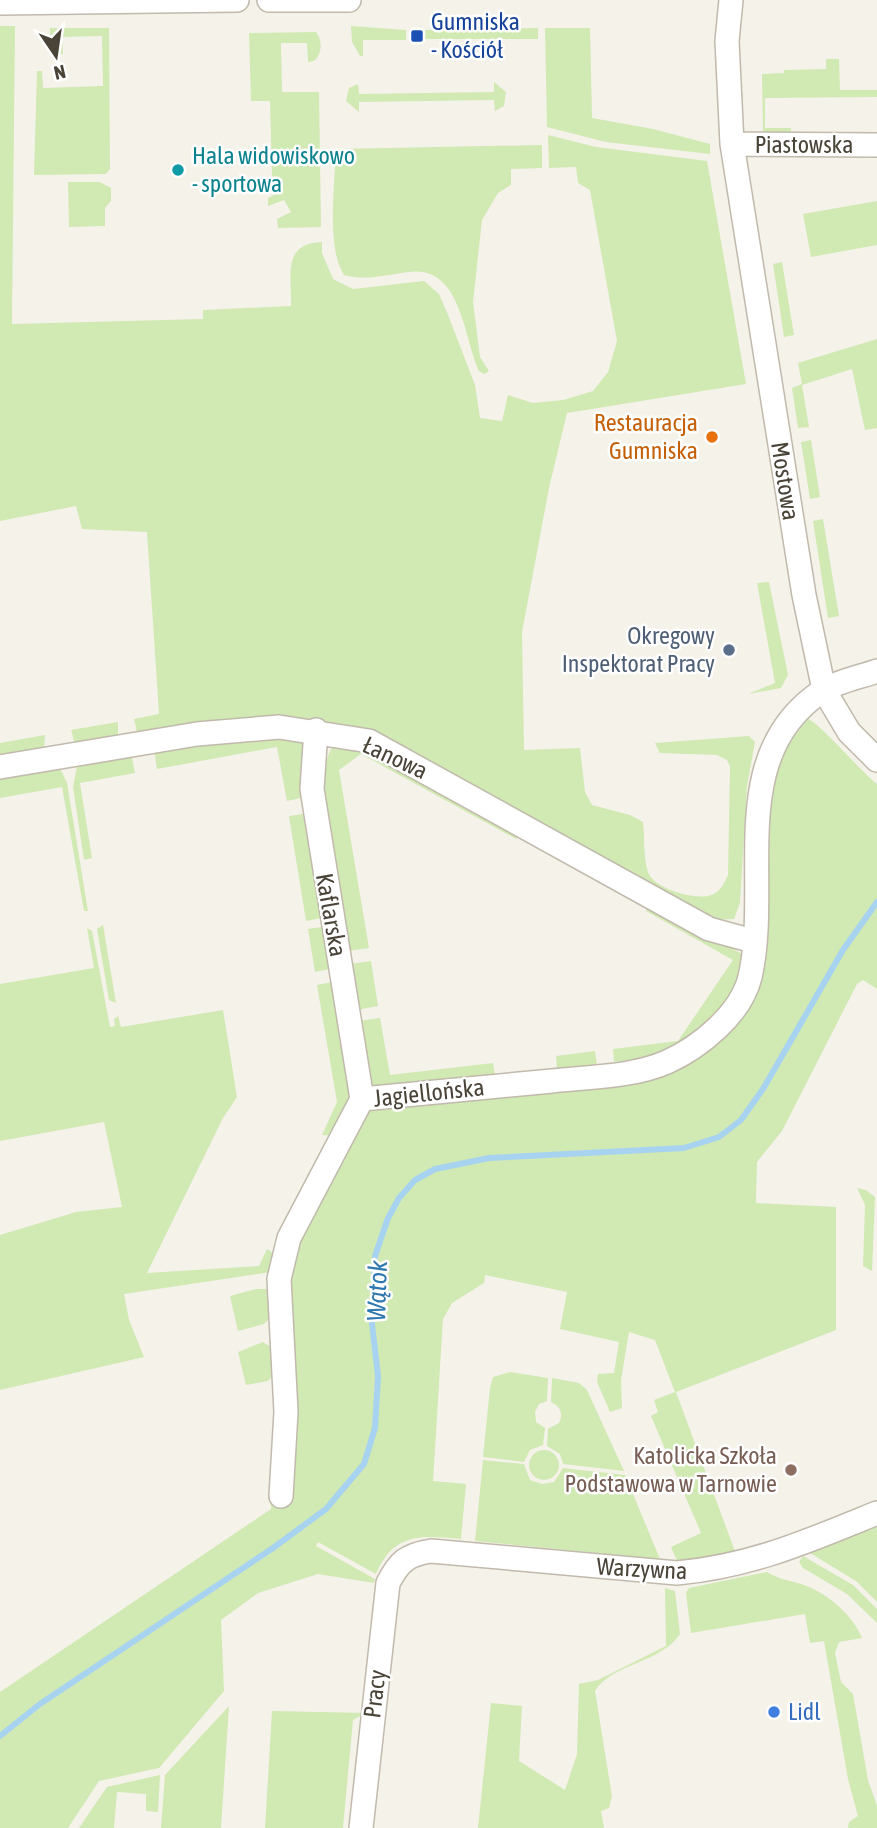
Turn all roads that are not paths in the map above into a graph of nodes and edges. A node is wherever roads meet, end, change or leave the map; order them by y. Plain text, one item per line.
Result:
1 (218, 0) edge
2 (237, 0) edge
3 (269, 0) edge
4 (349, 0) edge
5 (731, 0) edge
6 (0, 3) edge
7 (732, 144) junction
8 (877, 145) edge
9 (877, 671) edge
10 (824, 690) junction
11 (316, 730) junction
12 (877, 760) edge
13 (0, 767) edge
14 (753, 941) junction
15 (362, 1100) junction
16 (281, 1496) dead end
17 (877, 1513) edge
18 (399, 1562) joint
19 (361, 1828) edge

1 - 2 street
1 - 6 street
3 - 4 street
5 - 7 street, Mostowa
7 - 8 street, Piastowska
7 - 10 street, Mostowa
9 - 10 street
10 - 12 street, Mostowa
10 - 14 street
11 - 13 street, Łanowa
11 - 14 street, Łanowa
11 - 15 street, Kaflarska
14 - 15 street, Jagiellońska
15 - 16 street, Jagiellońska
17 - 18 street, Warzywna
18 - 19 street, Pracy

